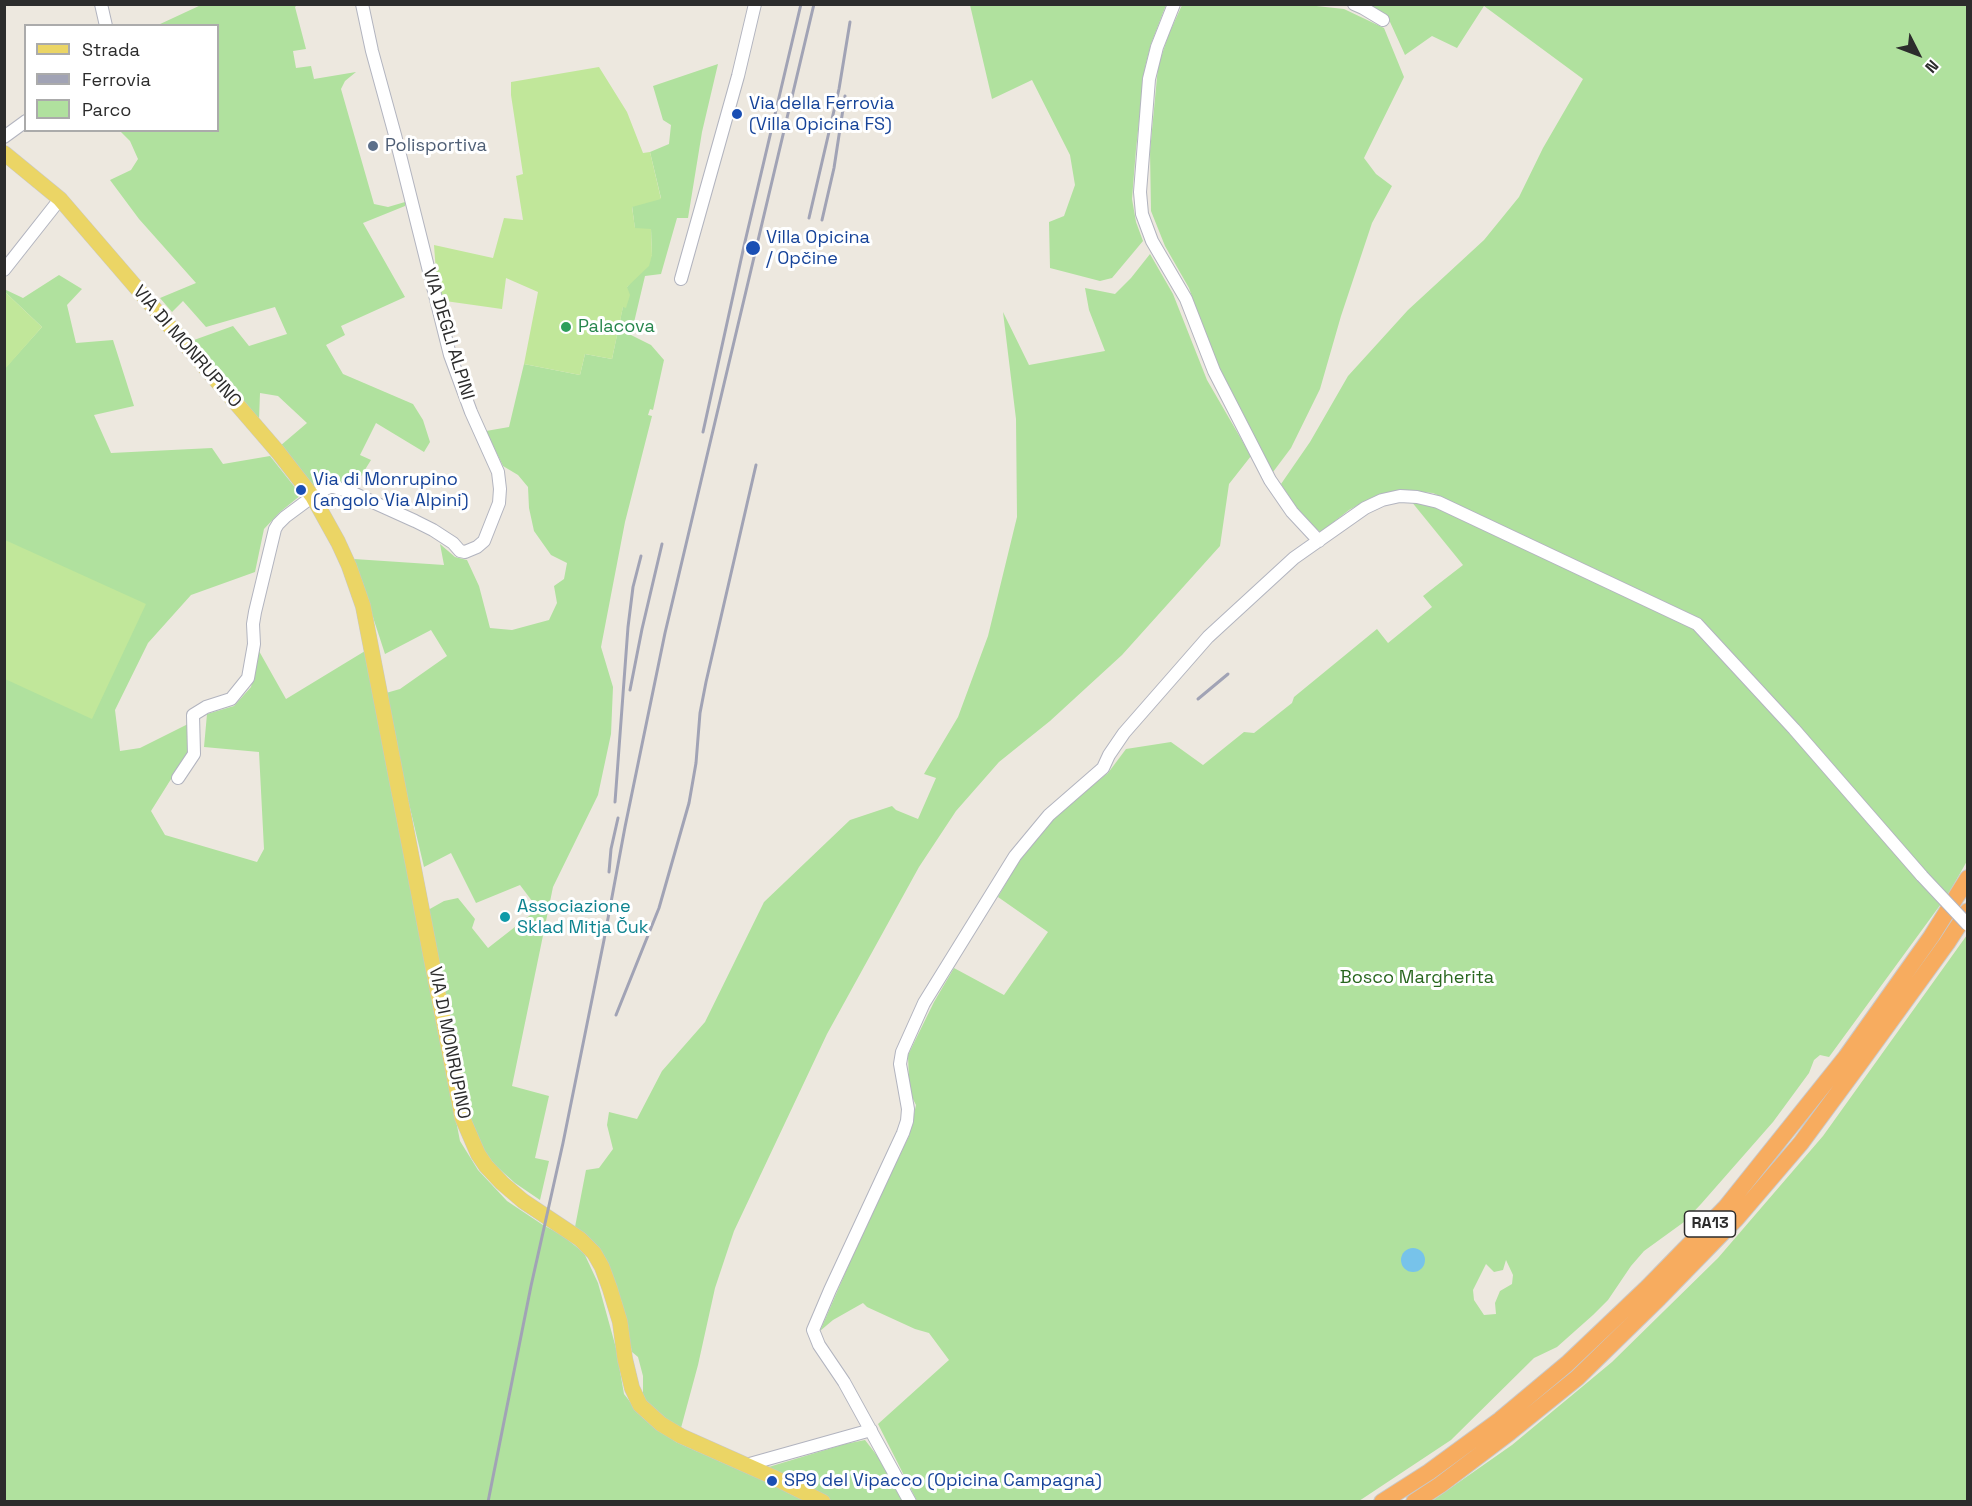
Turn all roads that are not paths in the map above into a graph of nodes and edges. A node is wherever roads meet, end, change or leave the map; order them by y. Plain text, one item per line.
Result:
1 (101, 4) edge
2 (362, 4) edge
3 (755, 4) edge
4 (1174, 4) edge
5 (1354, 4) edge
6 (1383, 20) dead end
7 (106, 24) edge
8 (24, 122) edge
9 (4, 137) edge
10 (4, 153) edge
11 (60, 199) junction
12 (4, 270) edge
13 (681, 279) dead end
14 (313, 497) junction
15 (1318, 541) junction
16 (178, 778) dead end
17 (1968, 878) edge
18 (1968, 911) edge
19 (1968, 925) edge
20 (871, 1430) junction
21 (746, 1465) junction
22 (823, 1502) edge
23 (910, 1502) edge
24 (1382, 1502) edge
25 (1414, 1502) edge

1 - 7 street
2 - 14 street, VIA DEGLI ALPINI
3 - 13 street
4 - 15 street
5 - 6 street
8 - 9 street
10 - 11 main road, VIA DI MONRUPINO
11 - 12 street
11 - 14 main road, VIA DI MONRUPINO
14 - 16 street
14 - 21 main road, VIA DI MONRUPINO
15 - 19 street, bridge
15 - 20 street
17 - 24 highway, RA13
18 - 25 highway, RA13
20 - 21 street
20 - 23 street
21 - 22 main road, VIA DI MONRUPINO

